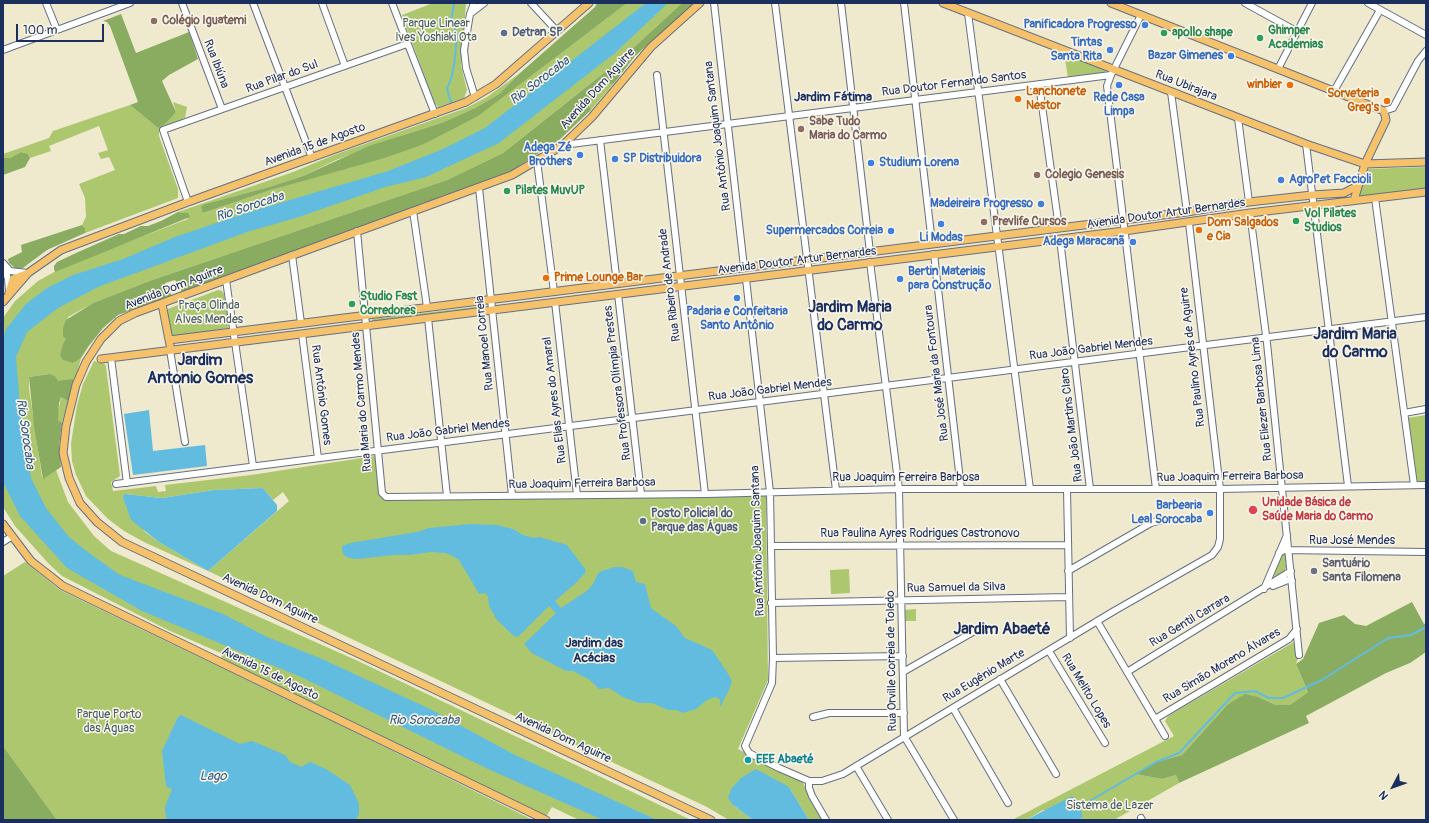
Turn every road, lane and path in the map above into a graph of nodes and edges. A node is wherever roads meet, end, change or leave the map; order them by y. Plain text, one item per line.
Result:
1 (46, 3) edge
2 (130, 3) edge
3 (182, 3) edge
4 (253, 3) edge
5 (322, 3) edge
6 (392, 3) edge
7 (474, 3) edge
8 (484, 3) edge
9 (530, 3) edge
10 (589, 3) edge
11 (700, 3) edge
12 (714, 3) edge
13 (775, 3) edge
14 (841, 3) edge
15 (904, 3) edge
16 (943, 3) edge
17 (1111, 3) edge
18 (1245, 3) edge
19 (1312, 3) edge
20 (1368, 3) edge
21 (115, 6) edge
22 (1380, 10) junction
23 (968, 13) junction
24 (470, 14) junction
25 (1141, 15) junction
26 (57, 30) junction
27 (557, 31) junction
28 (1296, 31) junction
29 (1426, 35) edge
30 (407, 44) junction
31 (3, 50) edge
32 (1426, 51) edge
33 (345, 66) junction
34 (1278, 69) junction
35 (1112, 72) junction
36 (657, 74) dead end
37 (1039, 84) junction
38 (285, 87) junction
39 (1334, 91) junction
40 (978, 92) junction
41 (1171, 92) junction
42 (475, 97) junction
43 (915, 100) junction
44 (853, 108) junction
45 (222, 109) junction
46 (1384, 111) junction
47 (435, 114) junction
48 (788, 116) junction
49 (1238, 118) junction
50 (728, 124) junction
51 (578, 130) junction
52 (664, 132) junction
53 (600, 140) junction
54 (586, 142) junction
55 (1306, 144) junction
56 (563, 145) junction
57 (312, 158) junction
58 (537, 161) junction
59 (1426, 162) edge
60 (1365, 164) junction
61 (1357, 186) junction
62 (479, 188) junction
63 (1426, 192) edge
64 (1312, 194) junction
65 (1375, 198) junction
66 (1354, 200) junction
67 (188, 202) junction
68 (1249, 202) junction
69 (1313, 206) junction
70 (413, 210) junction
71 (1187, 212) junction
72 (1250, 213) junction
73 (1123, 220) junction
74 (1189, 223) junction
75 (1059, 228) junction
76 (357, 231) junction
77 (1124, 231) junction
78 (997, 235) junction
79 (1060, 239) junction
80 (932, 243) junction
81 (998, 246) junction
82 (870, 252) junction
83 (934, 254) junction
84 (292, 256) junction
85 (808, 260) junction
86 (870, 262) junction
87 (3, 264) edge
88 (744, 267) junction
89 (809, 270) junction
90 (10, 271) junction
91 (28, 273) junction
92 (680, 276) junction
93 (19, 279) junction
94 (746, 279) junction
95 (226, 280) junction
96 (617, 284) junction
97 (10, 286) junction
98 (681, 286) junction
99 (554, 292) junction
100 (618, 294) junction
101 (491, 300) junction
102 (3, 302) edge
103 (555, 302) junction
104 (162, 304) junction
105 (427, 307) junction
106 (492, 310) junction
107 (365, 315) junction
108 (1426, 317) edge
109 (428, 318) junction
110 (1392, 322) junction
111 (301, 323) junction
112 (366, 326) junction
113 (1328, 329) junction
114 (234, 332) junction
115 (302, 334) junction
116 (1266, 337) junction
117 (169, 340) junction
118 (235, 342) junction
119 (1203, 346) junction
120 (170, 350) junction
121 (1139, 354) junction
122 (112, 358) junction
123 (101, 359) dead end
124 (1075, 362) junction
125 (1014, 370) junction
126 (948, 378) junction
127 (886, 386) junction
128 (824, 394) junction
129 (760, 402) junction
130 (1426, 409) edge
131 (696, 410) junction
132 (1404, 413) junction
133 (633, 418) junction
134 (569, 426) junction
135 (506, 434) junction
136 (185, 442) dead end
137 (442, 442) junction
138 (377, 451) junction
139 (318, 458) junction
140 (253, 466) junction
141 (127, 482) junction
142 (116, 484) dead end
143 (1414, 485) junction
144 (1426, 485) edge
145 (1348, 486) junction
146 (1283, 488) junction
147 (899, 489) junction
148 (961, 489) junction
149 (1030, 489) junction
150 (1067, 489) junction
151 (1090, 489) junction
152 (1156, 489) junction
153 (1220, 489) junction
154 (836, 490) junction
155 (770, 492) junction
156 (641, 494) junction
157 (705, 494) junction
158 (512, 495) junction
159 (577, 495) junction
160 (447, 496) junction
161 (386, 497) joint
162 (1162, 520) dead end
163 (3, 524) edge
164 (1288, 533) junction
165 (11, 537) junction
166 (3, 542) edge
167 (900, 545) junction
168 (1068, 545) junction
169 (771, 546) junction
170 (1289, 551) junction
171 (1426, 552) edge
172 (1279, 553) junction
173 (1068, 571) junction
174 (1291, 571) junction
175 (1292, 581) junction
176 (1264, 589) junction
177 (1069, 597) junction
178 (902, 600) junction
179 (771, 603) junction
180 (1097, 621) junction
181 (1297, 629) junction
182 (974, 632) dead end
183 (1070, 638) junction
184 (1049, 651) junction
185 (1299, 655) dead end
186 (903, 656) junction
187 (773, 658) junction
188 (903, 672) junction
189 (1127, 672) junction
190 (1000, 679) junction
191 (953, 708) junction
192 (904, 713) junction
193 (813, 717) dead end
194 (1155, 719) junction
195 (904, 736) junction
196 (1165, 736) dead end
197 (1105, 743) dead end
198 (856, 766) junction
199 (1056, 774) dead end
200 (809, 781) junction
201 (1008, 803) dead end
202 (546, 820) edge
203 (711, 820) edge
204 (826, 820) edge
205 (888, 820) edge
206 (954, 820) edge

1 - 26 street
2 - 21 street
3 - 45 street, Rua Ibiúna
4 - 38 street
5 - 33 street
6 - 30 street
7 - 24 street
8 - 24 street
9 - 27 street
10 - 27 main road, Avenida 15 de Agosto
11 - 51 main road, Avenida Dom Aguirre
12 - 50 street, Rua Antônio Joaquim Santana
13 - 48 street
14 - 44 street
15 - 43 street
16 - 23 main road, Rua Ubirajara
17 - 25 main road
18 - 28 street
19 - 28 street
20 - 22 street
21 - 26 street
22 - 29 street
22 - 39 street
23 - 35 main road, Rua Ubirajara
23 - 40 street
24 - 42 street
25 - 34 main road
25 - 35 street
26 - 31 street
27 - 42 main road, Avenida 15 de Agosto
28 - 34 street
30 - 33 street, Rua Pilar do Sul
30 - 47 street
32 - 46 street
33 - 38 street, Rua Pilar do Sul
34 - 39 main road
35 - 37 street, Rua Doutor Fernando Santos
35 - 41 main road, Rua Ubirajara
35 - 73 street
36 - 52 street, Rua Ribeiro de Andrade
37 - 40 street, Rua Doutor Fernando Santos
37 - 75 street
38 - 45 street, Rua Pilar do Sul
38 - 57 street
39 - 46 main road
40 - 43 street, Rua Doutor Fernando Santos
40 - 78 street
41 - 49 main road, Rua Ubirajara
41 - 71 street
42 - 47 main road, Avenida 15 de Agosto
43 - 44 street, Rua Doutor Fernando Santos
43 - 80 street
44 - 48 street, Rua Doutor Fernando Santos
44 - 82 street
45 - 67 street, Rua Pilar do Sul
46 - 60 main road
47 - 57 main road, Avenida 15 de Agosto
48 - 50 street, Rua Doutor Fernando Santos
48 - 85 street
49 - 55 main road, Rua Ubirajara
49 - 68 street
50 - 52 street, Rua Doutor Fernando Santos
50 - 88 street, Rua Antônio Joaquim Santana
51 - 54 street
51 - 56 main road, Avenida Dom Aguirre
52 - 53 street, Rua Doutor Fernando Santos
52 - 92 street, Rua Ribeiro de Andrade
53 - 54 street, Rua Doutor Fernando Santos
53 - 96 street
54 - 56 street, Rua Doutor Fernando Santos
55 - 60 main road, Rua Ubirajara
55 - 64 street
56 - 58 main road, Avenida Dom Aguirre
57 - 67 main road, Avenida 15 de Agosto
58 - 62 main road, Avenida Dom Aguirre
58 - 99 street
59 - 60 main road, Rua Ubirajara
60 - 61 main road
61 - 64 main road, Avenida Doutor Artur Bernardes
61 - 66 main road
62 - 70 main road, Avenida Dom Aguirre
62 - 101 street, Rua Manoel Correia
63 - 65 main road, Avenida Doutor Artur Bernardes
64 - 68 main road, Avenida Doutor Artur Bernardes
64 - 69 street
65 - 66 main road, Avenida Doutor Artur Bernardes
65 - 110 street
66 - 69 main road, Avenida Doutor Artur Bernardes
67 - 91 main road, Avenida 15 de Agosto
68 - 71 main road, Avenida Doutor Artur Bernardes
69 - 72 main road, Avenida Doutor Artur Bernardes
69 - 113 street
70 - 76 main road, Avenida Dom Aguirre
70 - 105 street
71 - 73 main road, Avenida Doutor Artur Bernardes
72 - 74 main road, Avenida Doutor Artur Bernardes
72 - 116 street, Rua Eliezer Barbosa Lima
73 - 75 main road, Avenida Doutor Artur Bernardes
73 - 77 street
74 - 77 main road, Avenida Doutor Artur Bernardes
74 - 119 street, Rua Paulino Ayres de Aguirre
75 - 78 main road, Avenida Doutor Artur Bernardes
76 - 84 main road, Avenida Dom Aguirre
76 - 107 street, Rua Maria do Carmo Mendes
77 - 79 main road, Avenida Doutor Artur Bernardes
77 - 121 street
78 - 80 main road, Avenida Doutor Artur Bernardes
78 - 81 street
79 - 81 main road, Avenida Doutor Artur Bernardes
79 - 124 street, Rua João Martins Claro
80 - 82 main road, Avenida Doutor Artur Bernardes
81 - 83 main road, Avenida Doutor Artur Bernardes
81 - 125 street
82 - 85 main road, Avenida Doutor Artur Bernardes
83 - 86 main road, Avenida Doutor Artur Bernardes
83 - 126 street, Rua José Maria da Fontoura
84 - 95 main road, Avenida Dom Aguirre
84 - 111 street
85 - 88 main road, Avenida Doutor Artur Bernardes
85 - 89 street
86 - 89 main road, Avenida Doutor Artur Bernardes
86 - 127 street, Rua Orville Correia de Toledo
87 - 90 street
87 - 97 street
88 - 92 main road, Avenida Doutor Artur Bernardes
89 - 94 main road, Avenida Doutor Artur Bernardes
89 - 128 street
90 - 91 street
90 - 93 street
91 - 93 main road, Avenida 15 de Agosto
92 - 96 main road, Avenida Doutor Artur Bernardes
92 - 98 street, Rua Ribeiro de Andrade
93 - 97 main road, Avenida 15 de Agosto
94 - 98 main road, Avenida Doutor Artur Bernardes
94 - 129 street, Rua Antônio Joaquim Santana
95 - 104 main road, Avenida Dom Aguirre
95 - 114 street
96 - 99 main road, Avenida Doutor Artur Bernardes
97 - 102 main road, Avenida 15 de Agosto
98 - 100 main road, Avenida Doutor Artur Bernardes
98 - 131 street, Rua Ribeiro de Andrade
99 - 101 main road, Avenida Doutor Artur Bernardes
100 - 103 main road, Avenida Doutor Artur Bernardes
100 - 133 street, Rua Professora Olímpia Prestes
101 - 105 main road, Avenida Doutor Artur Bernardes
101 - 106 street, Rua Manoel Correia
103 - 106 main road, Avenida Doutor Artur Bernardes
103 - 134 street, Rua Elias Ayres do Amaral
104 - 117 main road
104 - 203 main road, Avenida Dom Aguirre
105 - 107 main road, Avenida Doutor Artur Bernardes
106 - 109 main road, Avenida Doutor Artur Bernardes
106 - 135 street, Rua Manoel Correia
107 - 111 main road, Avenida Doutor Artur Bernardes
107 - 112 street, Rua Maria do Carmo Mendes
108 - 110 street, Rua João Gabriel Mendes
109 - 112 main road, Avenida Doutor Artur Bernardes
109 - 137 street
110 - 113 street, Rua João Gabriel Mendes
110 - 132 street
111 - 114 main road, Avenida Doutor Artur Bernardes
112 - 115 main road, Avenida Doutor Artur Bernardes
112 - 138 street, Rua Maria do Carmo Mendes
113 - 116 street, Rua João Gabriel Mendes
113 - 145 street
114 - 117 main road, Avenida Doutor Artur Bernardes
114 - 118 street
115 - 118 main road, Avenida Doutor Artur Bernardes
115 - 139 street, Rua Antônio Gomes
116 - 119 street, Rua João Gabriel Mendes
116 - 146 street, Rua Eliezer Barbosa Lima
117 - 120 main road
118 - 120 main road, Avenida Doutor Artur Bernardes
118 - 140 street
119 - 121 street, Rua João Gabriel Mendes
119 - 153 street, Rua Paulino Ayres de Aguirre
120 - 122 main road, Avenida Doutor Artur Bernardes
120 - 136 street
121 - 124 street, Rua João Gabriel Mendes
121 - 152 street
122 - 123 main road, Avenida Doutor Artur Bernardes
122 - 141 street
124 - 125 street, Rua João Gabriel Mendes
124 - 151 street, Rua João Martins Claro
125 - 126 street, Rua João Gabriel Mendes
125 - 149 street
126 - 127 street, Rua João Gabriel Mendes
126 - 148 street, Rua José Maria da Fontoura
127 - 128 street, Rua João Gabriel Mendes
127 - 147 street, Rua Orville Correia de Toledo
128 - 129 street, Rua João Gabriel Mendes
128 - 154 street
129 - 131 street, Rua João Gabriel Mendes
129 - 155 street, Rua Antônio Joaquim Santana
130 - 132 street
131 - 133 street, Rua João Gabriel Mendes
131 - 157 street, Rua Ribeiro de Andrade
132 - 143 street
133 - 134 street, Rua João Gabriel Mendes
133 - 156 street, Rua Professora Olímpia Prestes
134 - 135 street, Rua João Gabriel Mendes
134 - 159 street, Rua Elias Ayres do Amaral
135 - 137 street, Rua João Gabriel Mendes
135 - 158 street, Rua Manoel Correia
137 - 138 street, Rua João Gabriel Mendes
137 - 160 street
138 - 139 street, Rua João Gabriel Mendes
138 - 161 street, Rua Maria do Carmo Mendes
139 - 140 street, Rua João Gabriel Mendes
140 - 141 street, Rua João Gabriel Mendes
141 - 142 street, Rua João Gabriel Mendes
143 - 144 street, Rua Joaquim Ferreira Barbosa
143 - 145 street, Rua Joaquim Ferreira Barbosa
145 - 146 street, Rua Joaquim Ferreira Barbosa
146 - 153 street, Rua Joaquim Ferreira Barbosa
146 - 164 street, Rua Eliezer Barbosa Lima
147 - 148 street, Rua Joaquim Ferreira Barbosa
147 - 154 street, Rua Joaquim Ferreira Barbosa
147 - 167 street, Rua Orville Correia de Toledo
148 - 149 street, Rua Joaquim Ferreira Barbosa
149 - 150 street, Rua Joaquim Ferreira Barbosa
150 - 151 street, Rua Joaquim Ferreira Barbosa
150 - 168 street
151 - 152 street, Rua Joaquim Ferreira Barbosa
152 - 153 street, Rua Joaquim Ferreira Barbosa
153 - 180 street, Rua Eugênio Marte
154 - 155 street, Rua Joaquim Ferreira Barbosa
155 - 157 street, Rua Joaquim Ferreira Barbosa
155 - 169 street, Rua Antônio Joaquim Santana
156 - 157 street, Rua Joaquim Ferreira Barbosa
156 - 159 street, Rua Joaquim Ferreira Barbosa
158 - 159 street, Rua Joaquim Ferreira Barbosa
158 - 160 street, Rua Joaquim Ferreira Barbosa
160 - 161 street, Rua Joaquim Ferreira Barbosa
162 - 173 street
163 - 165 main road, Avenida 15 de Agosto
164 - 170 street, Rua Eliezer Barbosa Lima
164 - 172 street
165 - 166 street
165 - 202 main road, Avenida 15 de Agosto
167 - 168 street, Rua Paulina Ayres Rodrigues Castronovo
167 - 169 street, Rua Paulina Ayres Rodrigues Castronovo
167 - 178 street, Rua Orville Correia de Toledo
168 - 173 street
169 - 179 street, Rua Antônio Joaquim Santana
170 - 171 street, Rua José Mendes
170 - 172 street, Rua José Mendes
170 - 174 street, Rua Eliezer Barbosa Lima
172 - 176 street
173 - 177 street
174 - 175 street, Rua Eliezer Barbosa Lima
174 - 176 street, Rua Gentil Carrara
175 - 176 street, Rua Gentil Carrara
175 - 181 street, Rua Eliezer Barbosa Lima
176 - 189 street, Rua Gentil Carrara
177 - 178 street, Rua Samuel da Silva
177 - 183 street
178 - 179 street, Rua Samuel da Silva
178 - 186 street, Rua Orville Correia de Toledo
179 - 187 street, Rua Antônio Joaquim Santana
180 - 183 street, Rua Eugênio Marte
180 - 189 street
181 - 185 street, Rua Eliezer Barbosa Lima
181 - 194 street, Rua Simão Moreno Álvares
182 - 188 street
183 - 184 street, Rua Eugênio Marte
184 - 190 street, Rua Eugênio Marte
184 - 197 street, Rua Melito Lopes
186 - 187 street
186 - 188 street, Rua Orville Correia de Toledo
187 - 200 street, Rua Antônio Joaquim Santana
188 - 192 street, Rua Orville Correia de Toledo
189 - 194 street
190 - 191 street, Rua Eugênio Marte
190 - 199 street
191 - 195 street, Rua Eugênio Marte
191 - 201 street
192 - 193 street
192 - 195 street, Rua Orville Correia de Toledo
194 - 196 street
195 - 198 street, Rua Eugênio Marte
195 - 206 street, Rua Orville Correia de Toledo
198 - 200 street, Rua Eugênio Marte
198 - 205 street
200 - 204 street

